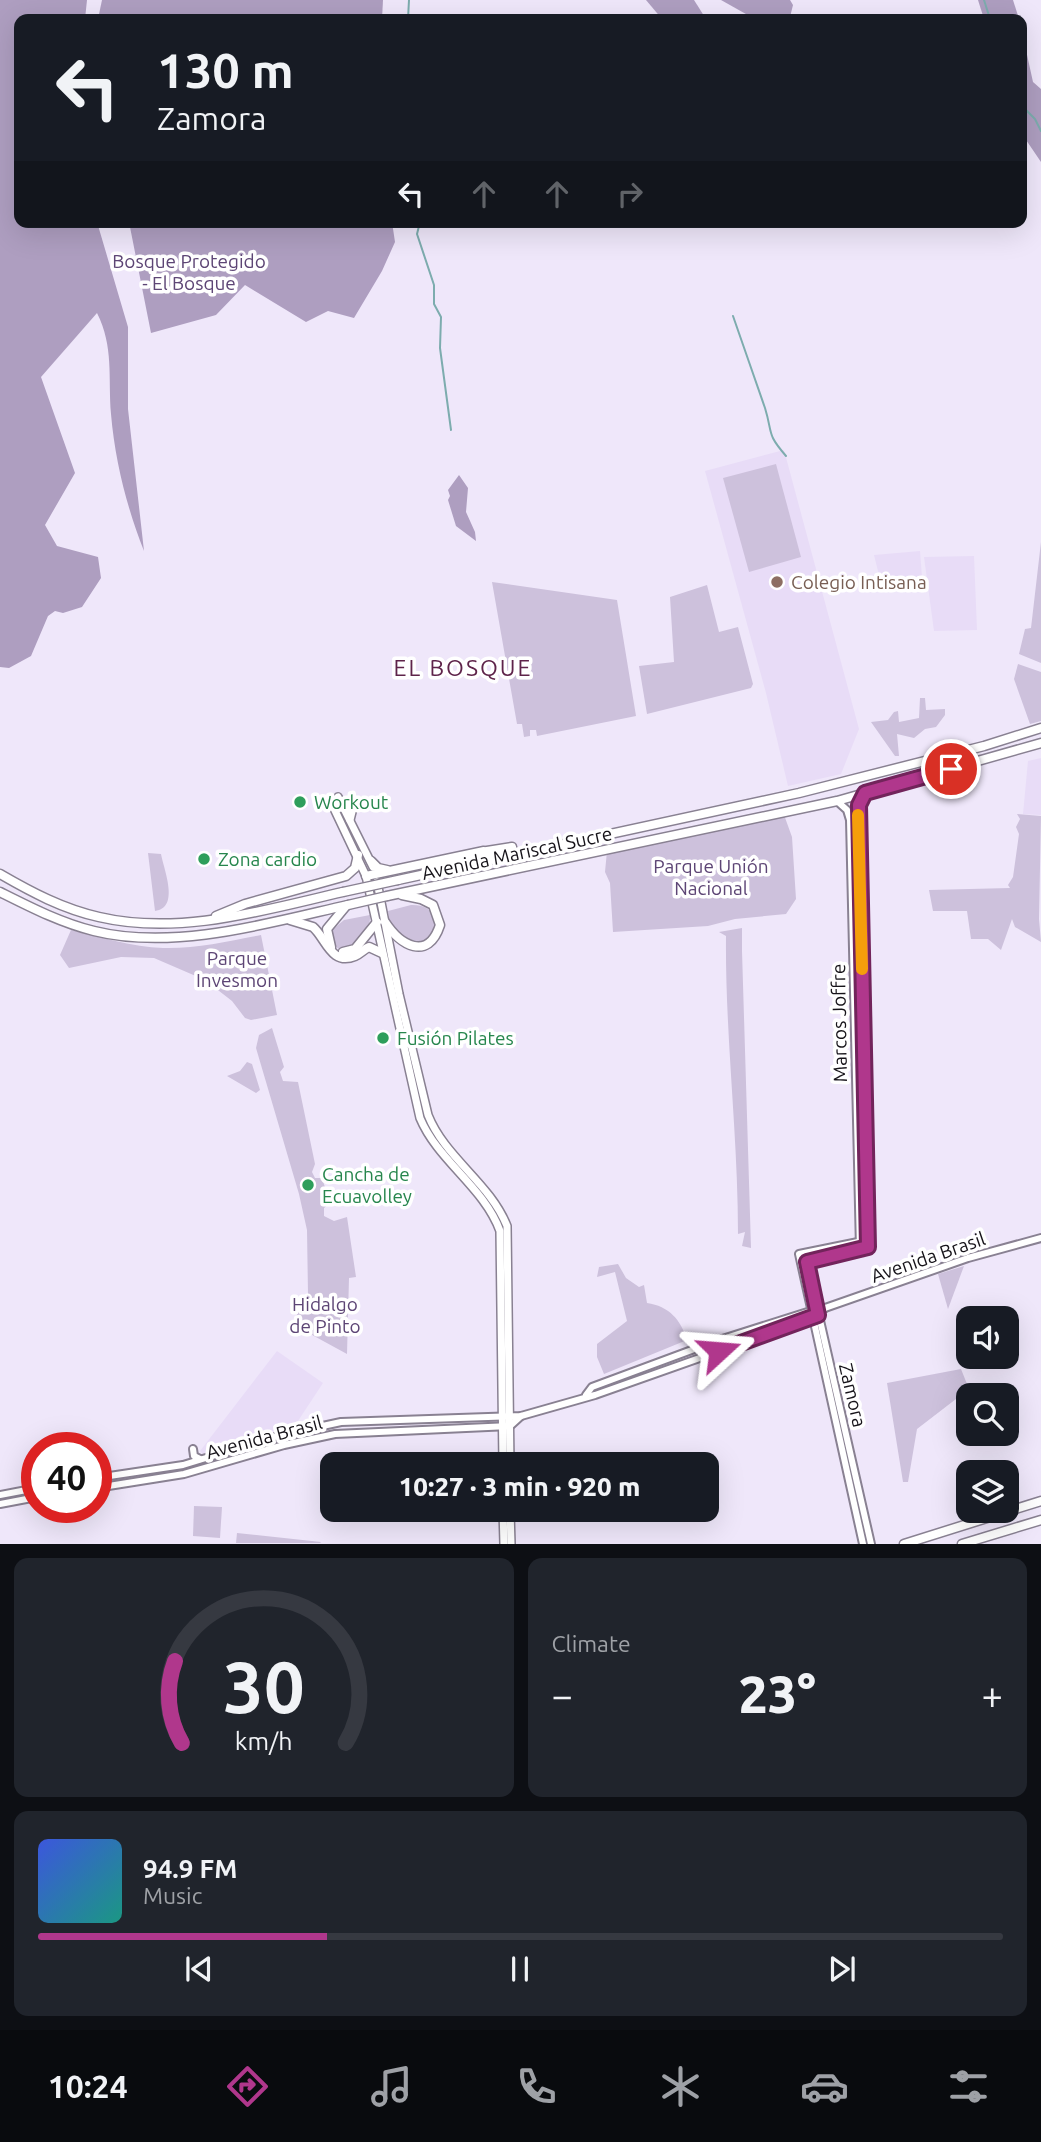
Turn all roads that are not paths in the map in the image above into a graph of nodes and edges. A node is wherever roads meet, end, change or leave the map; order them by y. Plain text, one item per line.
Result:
1 (1041, 729) edge
2 (1041, 743) edge
3 (865, 793) junction
4 (362, 801) dead end
5 (837, 801) junction
6 (350, 821) junction
7 (512, 847) dead end
8 (484, 851) junction
9 (358, 855) junction
10 (496, 858) junction
11 (371, 861) junction
12 (394, 870) junction
13 (0, 874) edge
14 (370, 875) junction
15 (0, 892) edge
16 (395, 894) junction
17 (347, 905) junction
18 (287, 919) junction
19 (208, 920) junction
20 (381, 922) junction
21 (382, 953) junction
22 (1041, 1238) edge
23 (864, 1244) junction
24 (804, 1262) junction
25 (814, 1313) junction
26 (521, 1416) junction
27 (506, 1417) junction
28 (506, 1426) junction
29 (193, 1449) dead end
30 (504, 1452) edge
31 (509, 1452) edge
32 (201, 1459) junction
33 (112, 1476) edge
34 (112, 1485) edge
35 (21, 1491) edge
36 (0, 1495) edge
37 (21, 1500) edge
38 (1041, 1501) edge
39 (0, 1504) edge
40 (1041, 1520) edge
41 (503, 1522) edge
42 (510, 1522) edge
43 (503, 1544) edge
44 (511, 1544) edge
45 (863, 1544) edge
46 (871, 1544) edge
47 (904, 1544) edge
48 (962, 1544) edge

1 - 10 main road, Avenida Mariscal Sucre
2 - 3 main road, Avenida Mariscal Sucre
3 - 5 main road, Avenida Mariscal Sucre
3 - 23 street, Marcos Joffre
4 - 6 main road
5 - 16 main road, Avenida Mariscal Sucre
5 - 23 street, Marcos Joffre
6 - 9 main road
6 - 11 main road
7 - 8 main road
8 - 10 main road, Avenida Mariscal Sucre
8 - 12 main road, Avenida Mariscal Sucre
9 - 14 main road
9 - 19 main road
10 - 19 main road, Avenida Mariscal Sucre, bridge
11 - 12 main road
11 - 14 main road
12 - 14 main road, Avenida Mariscal Sucre
13 - 19 main road, Avenida Mariscal Sucre
14 - 20 main road
15 - 18 main road, Avenida Mariscal Sucre
16 - 17 main road, Avenida Mariscal Sucre, bridge
16 - 20 main road
17 - 18 main road, Avenida Mariscal Sucre
17 - 20 main road
18 - 21 main road
20 - 21 main road
20 - 27 main road
21 - 27 main road
22 - 25 street, Avenida Brasil
23 - 24 street
23 - 24 street, Zamora
24 - 25 street, Zamora
25 - 26 street, Avenida Brasil
25 - 45 street, Zamora
25 - 46 street, Zamora
26 - 27 street, Avenida Brasil
26 - 28 street, Avenida Brasil
27 - 28 main road
27 - 32 street, Avenida Brasil
28 - 30 main road
28 - 31 main road
28 - 34 street, Avenida Brasil
29 - 32 street
32 - 33 street, Avenida Brasil
35 - 36 street
37 - 39 street
38 - 47 main road
40 - 48 main road
41 - 43 main road
42 - 44 main road

